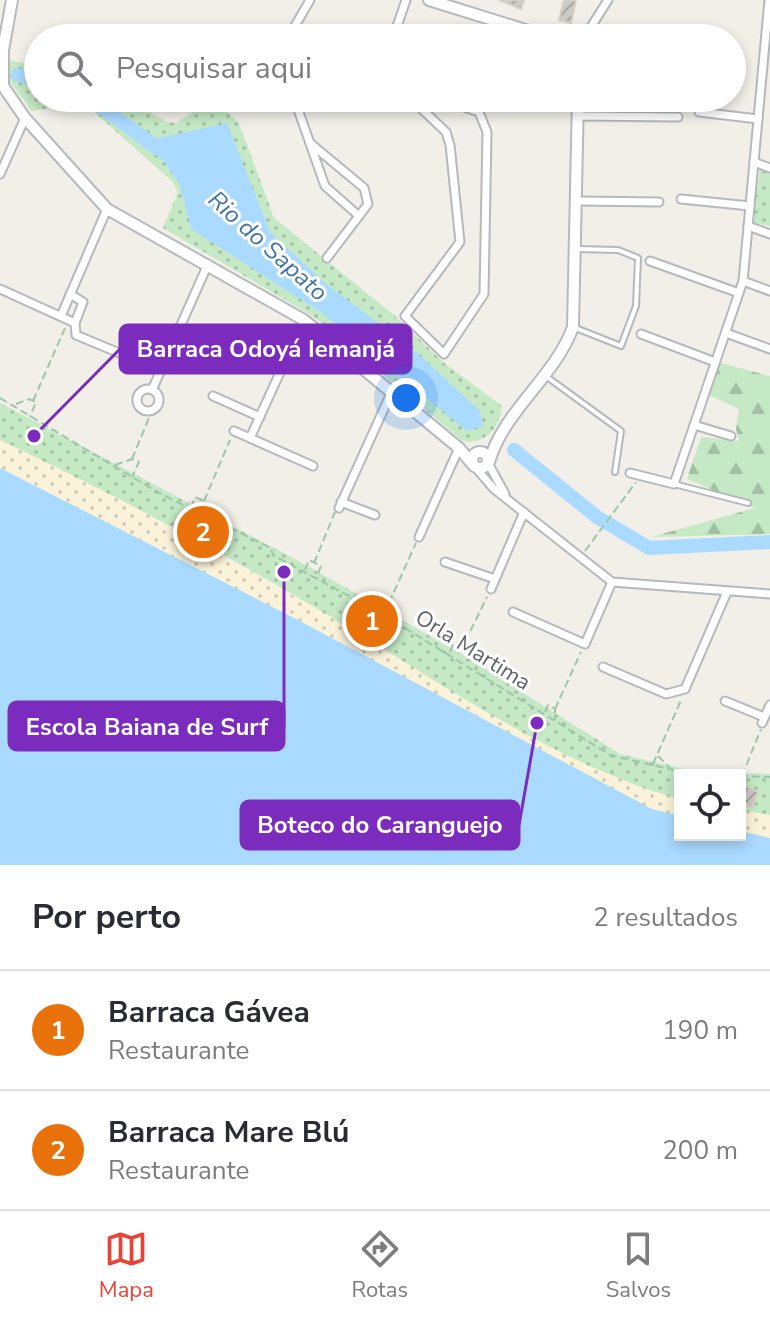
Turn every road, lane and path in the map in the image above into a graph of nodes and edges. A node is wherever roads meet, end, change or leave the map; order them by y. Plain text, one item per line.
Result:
1 (12, 0) edge
2 (310, 0) edge
3 (406, 0) edge
4 (429, 0) edge
5 (608, 0) edge
6 (769, 0) edge
7 (296, 24) edge
8 (398, 24) edge
9 (506, 24) edge
10 (594, 24) edge
11 (2, 54) edge
12 (1, 88) edge
13 (299, 112) edge
14 (425, 112) edge
15 (479, 112) edge
16 (578, 112) edge
17 (699, 112) dead end
18 (21, 113) junction
19 (578, 116) junction
20 (678, 117) dead end
21 (758, 119) junction
22 (310, 143) junction
23 (754, 162) junction
24 (770, 168) edge
25 (0, 174) edge
26 (681, 199) dead end
27 (578, 201) junction
28 (659, 202) dead end
29 (750, 206) junction
30 (107, 209) junction
31 (359, 216) junction
32 (748, 226) junction
33 (770, 234) edge
34 (577, 249) junction
35 (327, 258) dead end
36 (650, 261) dead end
37 (208, 264) junction
38 (743, 281) junction
39 (0, 289) edge
40 (770, 291) edge
41 (739, 293) junction
42 (70, 294) junction
43 (68, 319) junction
44 (304, 320) junction
45 (573, 327) junction
46 (726, 333) junction
47 (641, 334) dead end
48 (770, 349) edge
49 (124, 355) dead end
50 (715, 362) junction
51 (543, 375) junction
52 (152, 390) junction
53 (392, 391) junction
54 (213, 396) dead end
55 (0, 398) edge
56 (33, 401) junction
57 (15, 405) junction
58 (151, 413) junction
59 (260, 417) junction
60 (30, 418) junction
61 (694, 425) junction
62 (234, 431) joint
63 (731, 436) dead end
64 (250, 438) junction
65 (497, 438) junction
66 (459, 448) junction
67 (479, 452) junction
68 (132, 459) junction
69 (489, 462) junction
70 (114, 465) junction
71 (313, 466) dead end
72 (474, 466) junction
73 (615, 472) dead end
74 (630, 473) dead end
75 (640, 476) junction
76 (132, 477) junction
77 (674, 484) junction
78 (508, 499) junction
79 (204, 501) junction
80 (748, 503) dead end
81 (340, 505) junction
82 (190, 510) junction
83 (524, 512) junction
84 (375, 515) dead end
85 (210, 520) junction
86 (419, 537) joint
87 (580, 558) junction
88 (445, 562) dead end
89 (314, 563) junction
90 (305, 571) junction
91 (316, 577) junction
92 (495, 579) junction
93 (612, 582) junction
94 (491, 589) joint
95 (727, 592) junction
96 (770, 594) edge
97 (363, 603) junction
98 (388, 605) junction
99 (513, 612) dead end
100 (384, 615) junction
101 (585, 644) junction
102 (449, 654) junction
103 (603, 667) dead end
104 (685, 689) junction
105 (725, 701) dead end
106 (770, 705) edge
107 (555, 709) junction
108 (544, 713) junction
109 (763, 720) junction
110 (555, 721) junction
111 (657, 755) junction
112 (653, 764) junction
113 (670, 769) junction
114 (744, 769) edge
115 (674, 770) edge
116 (746, 776) edge
117 (770, 777) edge

1 - 11 street
2 - 7 street
3 - 8 street
4 - 9 street
5 - 10 street
6 - 21 street
11 - 12 street
12 - 18 street
13 - 22 street
14 - 15 street
16 - 19 street
17 - 21 street
18 - 25 street
18 - 30 street
19 - 20 street
19 - 27 street
21 - 23 street
22 - 31 street
22 - 31 street
23 - 24 street
23 - 29 street
26 - 29 street
27 - 28 street
27 - 34 street
29 - 32 street
30 - 37 street
30 - 42 street
31 - 35 street
32 - 33 street
32 - 38 street
34 - 45 street
34 - 45 lane
36 - 41 street
37 - 44 street
37 - 52 street
38 - 40 street
38 - 41 street
39 - 43 street
41 - 46 street
42 - 43 street
42 - 43 street
43 - 49 street
43 - 56 path
44 - 53 street
44 - 59 street
45 - 51 street
46 - 48 street
46 - 50 street
47 - 50 street
50 - 61 street
51 - 65 street
51 - 73 lane
52 - 58 street
52 - 58 street
53 - 66 street
53 - 81 street
54 - 59 street
55 - 57 path, Orla Martima
56 - 57 path
56 - 60 path
57 - 60 path, Orla Martima
58 - 68 path
59 - 64 street
60 - 70 path, Orla Martima
61 - 63 street
61 - 77 street
62 - 64 street
62 - 79 path
64 - 71 street
65 - 67 street
65 - 69 street
66 - 67 street
66 - 72 street
66 - 86 street
67 - 69 street
67 - 72 street
68 - 70 path
68 - 76 path
69 - 72 street
69 - 78 street
70 - 76 path, Orla Martima
72 - 78 street
74 - 75 street
75 - 77 street
75 - 87 path
76 - 82 path, Orla Martima
77 - 80 lane
78 - 83 street
79 - 82 path
79 - 85 path
81 - 84 street
81 - 89 path
82 - 85 path, Orla Martima
83 - 87 street
83 - 92 street
85 - 90 path, Orla Martima
86 - 98 path
87 - 93 street
88 - 92 street
89 - 90 path
89 - 91 path
90 - 91 path, Orla Martima
91 - 97 path, Orla Martima
92 - 94 street
93 - 95 street
93 - 101 street
94 - 102 path
95 - 96 street
95 - 104 street
97 - 98 path
97 - 100 path, Orla Martima
98 - 100 path
99 - 101 street
100 - 102 path, Orla Martima
101 - 107 path
102 - 108 path, Orla Martima
103 - 104 street
104 - 111 path
105 - 109 street
106 - 109 street
107 - 108 path
107 - 110 path
108 - 110 path, Orla Martima
109 - 114 path
110 - 112 path, Orla Martima
111 - 112 path
111 - 113 path
112 - 113 path, Orla Martima
113 - 115 path, Orla Martima
116 - 117 path

